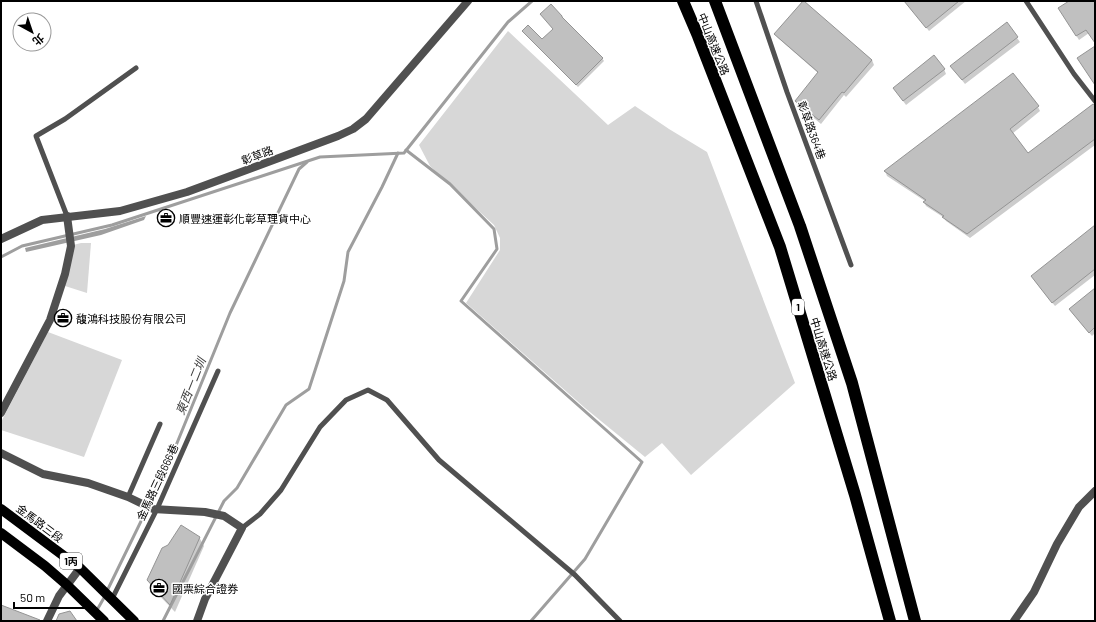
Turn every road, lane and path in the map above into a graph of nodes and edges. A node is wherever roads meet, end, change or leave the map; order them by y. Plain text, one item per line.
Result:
1 (468, 1) edge
2 (683, 1) edge
3 (715, 1) edge
4 (756, 1) edge
5 (1026, 1) edge
6 (136, 68) dead end
7 (1095, 102) edge
8 (67, 216) junction
9 (1, 238) edge
10 (851, 265) dead end
11 (218, 371) dead end
12 (1, 413) edge
13 (160, 424) dead end
14 (1, 454) edge
15 (1095, 491) edge
16 (128, 498) junction
17 (1, 509) edge
18 (155, 509) junction
19 (242, 528) junction
20 (1, 533) edge
21 (80, 568) junction
22 (67, 585) junction
23 (112, 599) junction
24 (102, 619) edge
25 (47, 621) edge
26 (134, 621) edge
27 (197, 621) edge
28 (620, 621) edge
29 (890, 621) edge
30 (916, 621) edge
31 (1014, 621) edge

1 - 8 street, 彰草路
2 - 29 highway, 中山高速公路 / 1
3 - 30 highway, 中山高速公路
4 - 10 lane, 彰草路364巷
5 - 7 lane
6 - 8 lane
8 - 9 street, 彰草路
8 - 12 street
11 - 18 lane, 金馬路三段666巷
13 - 16 lane
14 - 16 street
15 - 31 street
16 - 18 street
17 - 21 main road, 金馬路三段 / 1丙
18 - 19 street
18 - 23 lane, 金馬路三段666巷
19 - 27 street
19 - 28 lane
20 - 22 main road, 1丙
21 - 22 street
21 - 23 main road, 金馬路三段 / 1丙
22 - 24 main road, 1丙
22 - 25 street
23 - 26 main road, 金馬路三段 / 1丙

